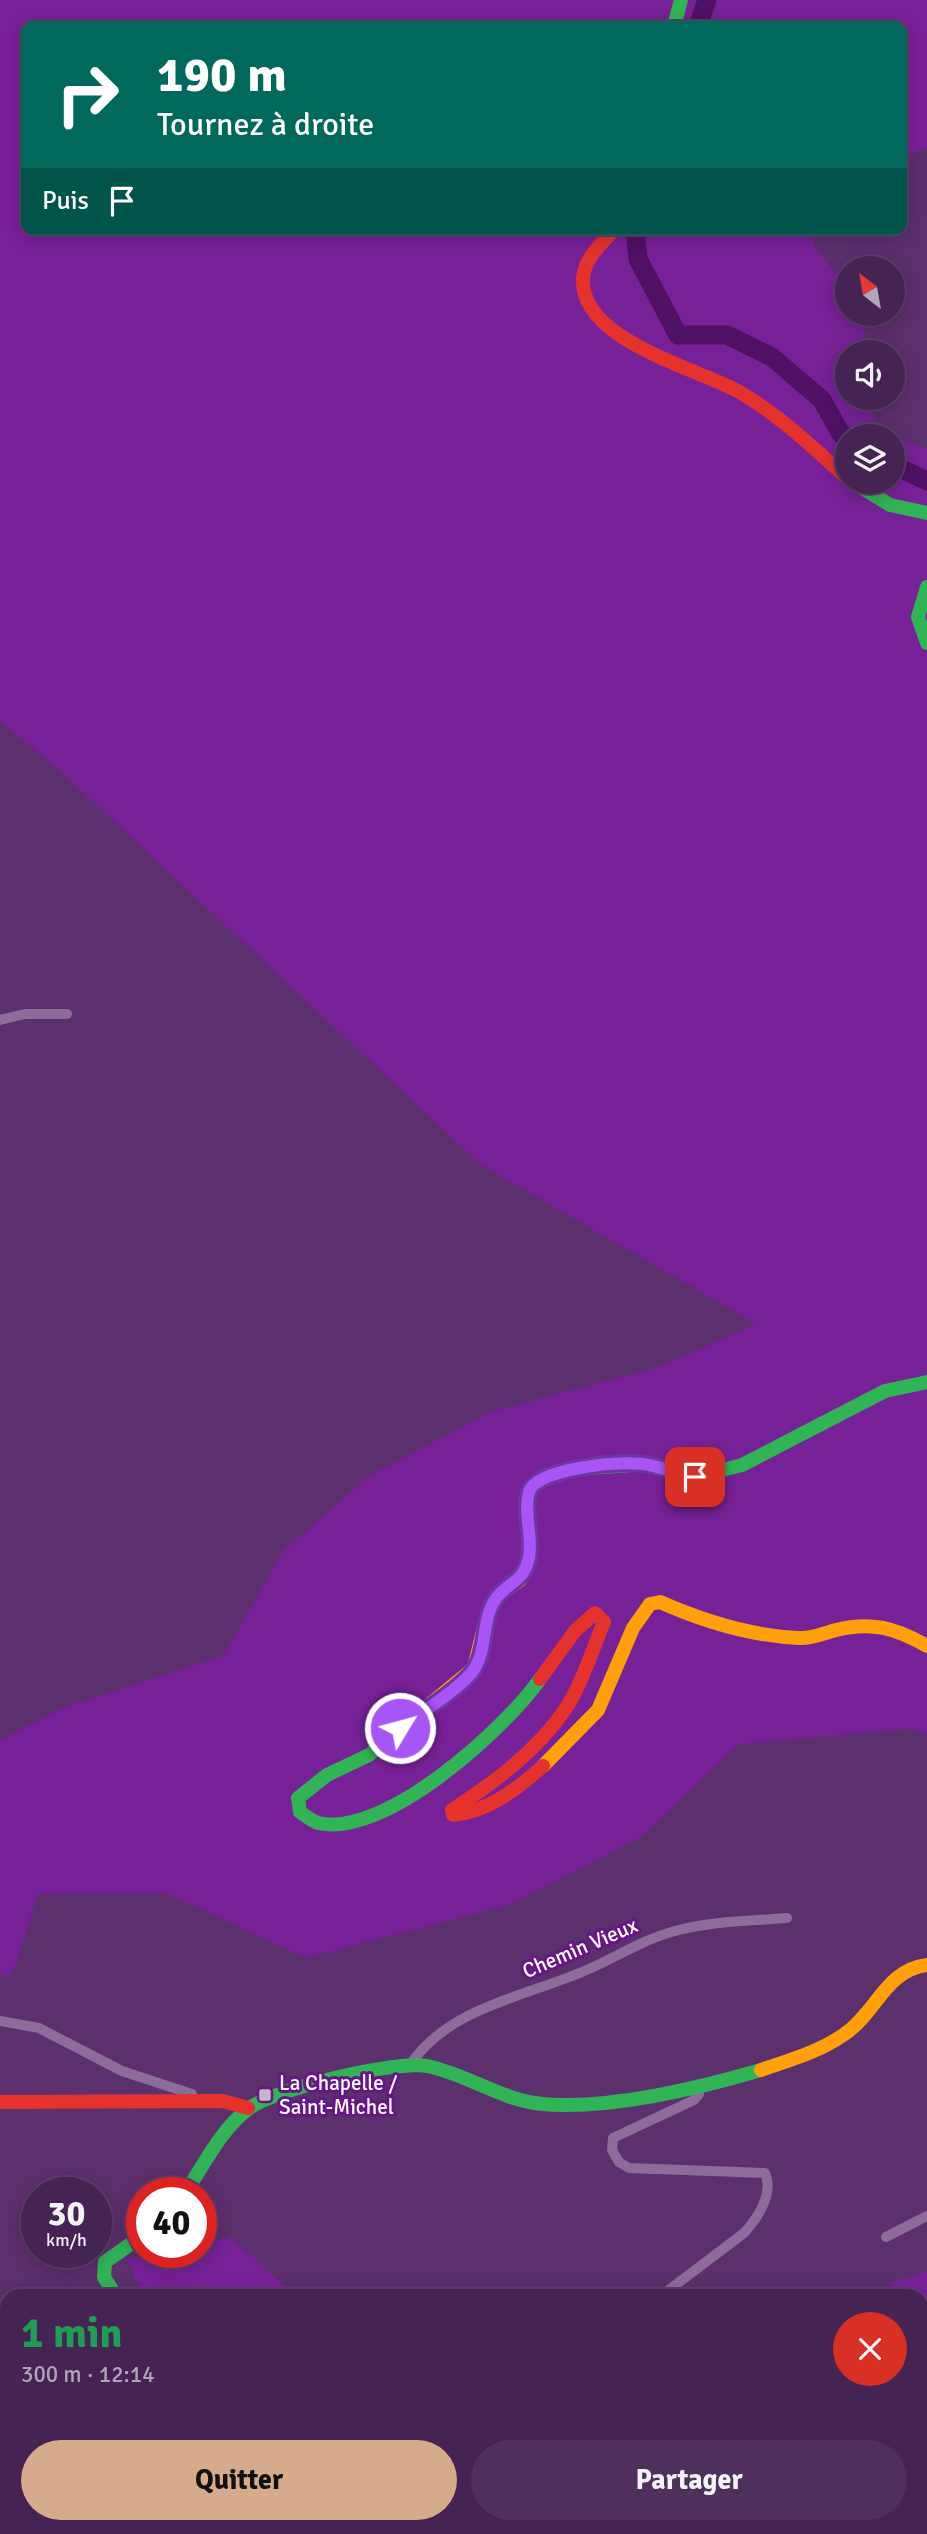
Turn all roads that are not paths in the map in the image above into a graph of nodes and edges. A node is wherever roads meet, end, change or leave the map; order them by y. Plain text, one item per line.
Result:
1 (681, 0) edge
2 (675, 21) edge
3 (610, 235) edge
4 (835, 467) edge
5 (872, 494) edge
6 (927, 513) edge
7 (927, 587) edge
8 (927, 643) edge
9 (66, 1014) dead end
10 (0, 1020) edge
11 (927, 1382) edge
12 (927, 1646) edge
13 (787, 1918) dead end
14 (927, 1965) edge
15 (0, 2021) edge
16 (410, 2065) junction
17 (700, 2086) junction
18 (194, 2101) junction
19 (0, 2102) edge
20 (248, 2108) junction
21 (198, 2177) edge
22 (927, 2216) edge
23 (886, 2237) dead end
24 (126, 2247) edge
25 (112, 2289) edge
26 (670, 2289) edge

1 - 2 street
3 - 4 street
5 - 6 street
7 - 8 street
9 - 10 street
11 - 12 street
13 - 16 street, Chemin Vieux
14 - 17 street
15 - 18 street
16 - 17 street
16 - 20 street
17 - 26 street
18 - 19 street
18 - 20 street
20 - 21 street
22 - 23 street
24 - 25 street

